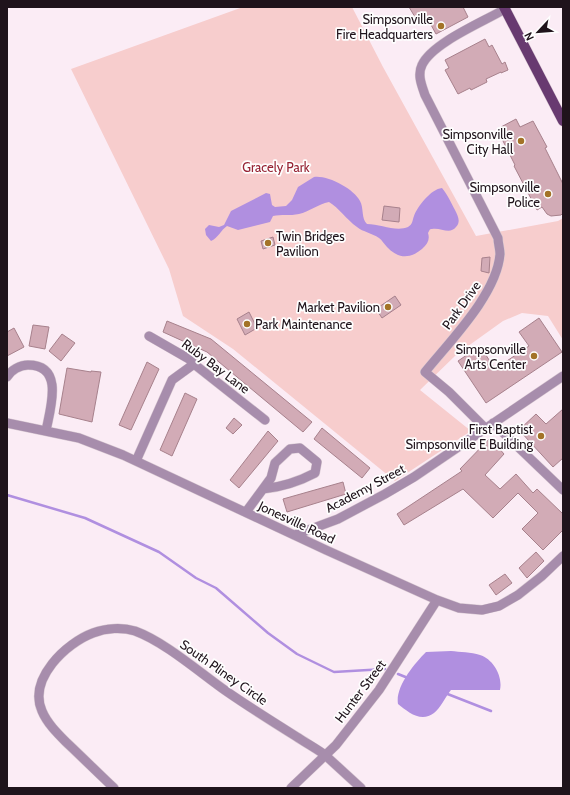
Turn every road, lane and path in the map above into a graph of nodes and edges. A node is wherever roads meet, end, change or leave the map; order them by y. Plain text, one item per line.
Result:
1 (504, 8) edge
2 (563, 121) edge
3 (150, 336) dead end
4 (194, 364) junction
5 (563, 376) edge
6 (7, 377) edge
7 (265, 420) dead end
8 (7, 423) edge
9 (489, 426) junction
10 (46, 431) junction
11 (136, 461) junction
12 (263, 489) junction
13 (563, 490) edge
14 (246, 512) junction
15 (295, 535) junction
16 (563, 556) edge
17 (437, 600) junction
18 (325, 755) junction
19 (114, 788) edge
20 (292, 788) edge
21 (361, 788) edge

1 - 2 main road
1 - 9 street, Park Drive
3 - 4 street, Ruby Bay Lane
4 - 7 street, Ruby Bay Lane
4 - 11 street
5 - 9 street, Academy Street
6 - 10 street
8 - 10 street, Jonesville Road
9 - 13 street
9 - 15 street, Academy Street
10 - 11 street, Jonesville Road
11 - 14 street, Jonesville Road
12 - 12 street
12 - 14 street
14 - 15 street, Jonesville Road
15 - 17 street, Jonesville Road
16 - 17 street, Jonesville Road
17 - 18 street, Hunter Street
18 - 19 street, South Pliney Circle
18 - 20 street, Hunter Street
18 - 21 street, South Pliney Circle

